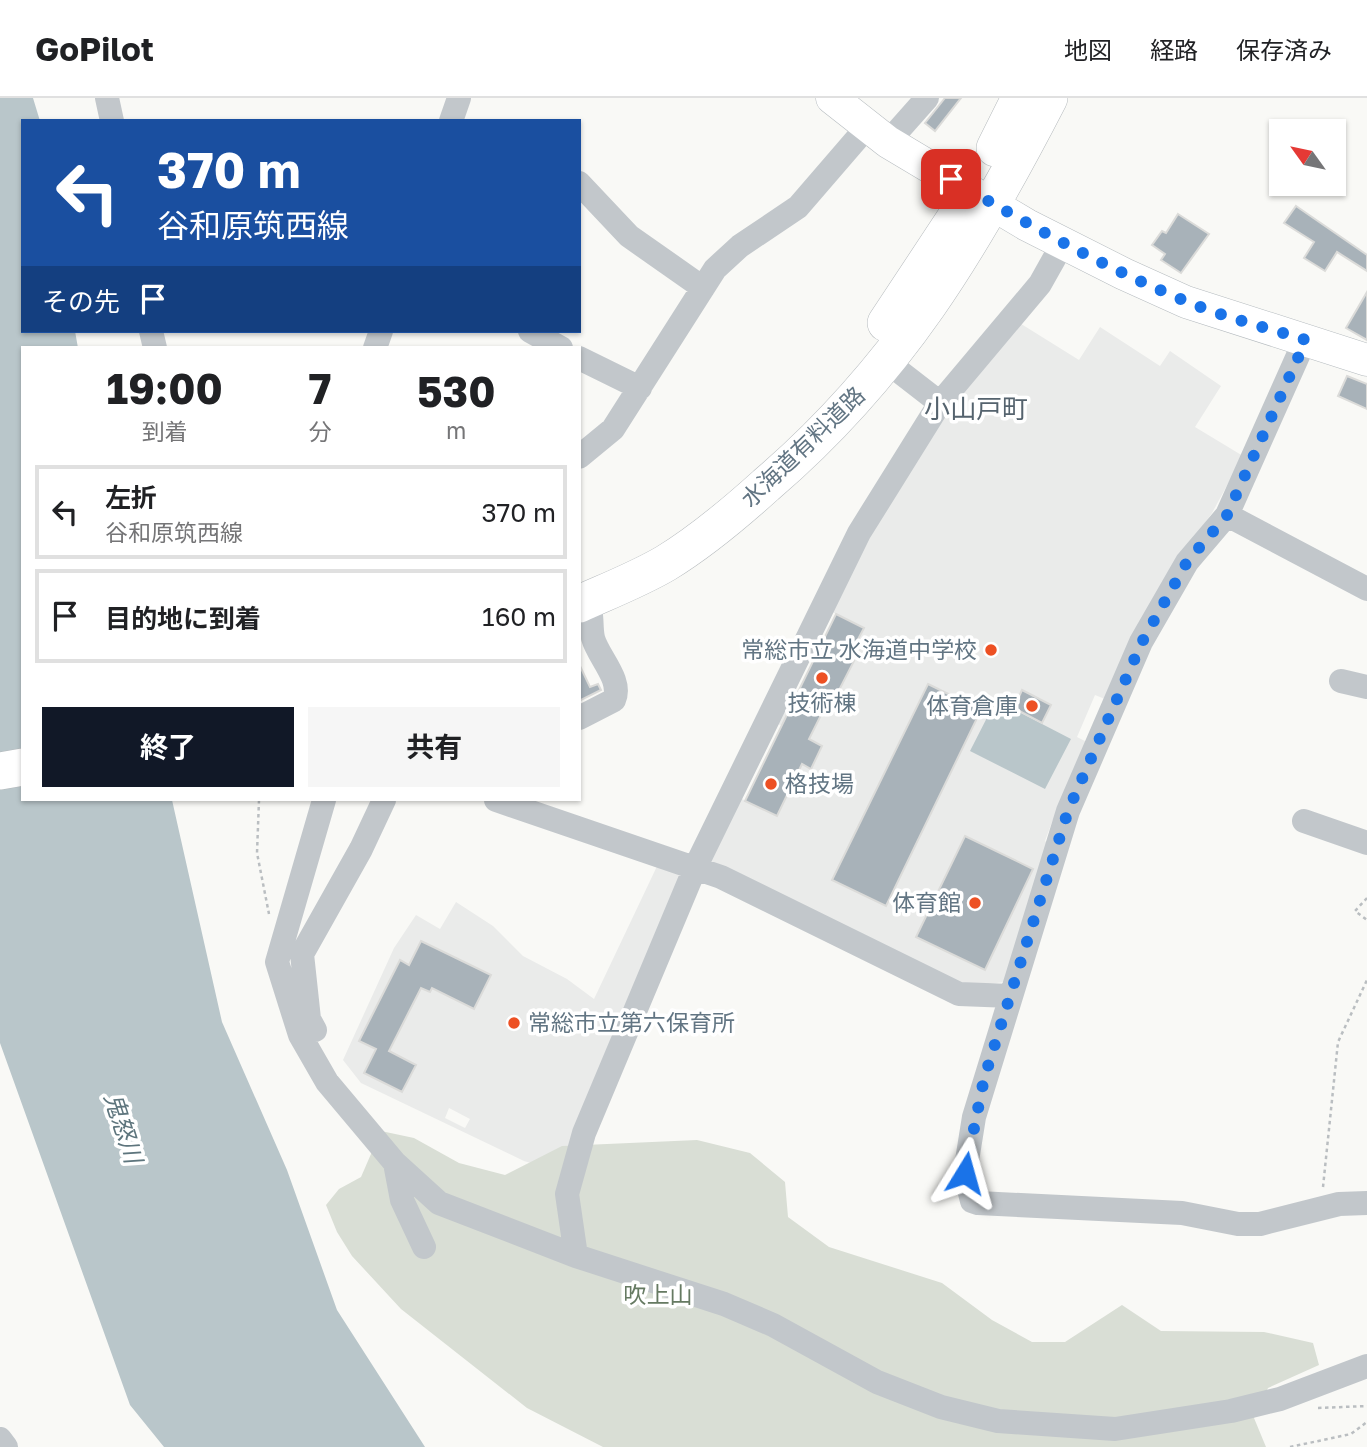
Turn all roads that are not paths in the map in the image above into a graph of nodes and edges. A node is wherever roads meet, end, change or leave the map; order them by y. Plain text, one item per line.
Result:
1 (107, 98) edge
2 (459, 98) edge
3 (832, 98) edge
4 (927, 98) edge
5 (1020, 98) edge
6 (1049, 98) edge
7 (112, 119) edge
8 (452, 119) edge
9 (878, 134) junction
10 (581, 185) edge
11 (983, 198) junction
12 (1063, 243) junction
13 (703, 288) junction
14 (534, 333) edge
15 (1306, 340) junction
16 (557, 346) edge
17 (581, 359) edge
18 (1367, 360) edge
19 (900, 372) dead end
20 (640, 388) junction
21 (940, 403) junction
22 (581, 455) edge
23 (1227, 515) junction
24 (1367, 589) edge
25 (583, 602) edge
26 (1341, 681) dead end
27 (1367, 687) edge
28 (581, 717) edge
29 (21, 768) edge
30 (0, 771) edge
31 (324, 801) edge
32 (384, 801) edge
33 (499, 801) edge
34 (1304, 821) dead end
35 (1367, 843) edge
36 (695, 868) junction
37 (1011, 996) junction
38 (327, 1082) junction
39 (395, 1163) junction
40 (1367, 1203) edge
41 (424, 1247) dead end
42 (576, 1256) junction
43 (1367, 1366) edge
44 (0, 1439) edge
45 (6, 1447) edge

1 - 7 street
2 - 8 street
3 - 9 main road
4 - 9 street
5 - 11 highway
6 - 11 highway
9 - 11 main road
9 - 13 street
10 - 13 street
11 - 12 main road
11 - 25 highway, 水海道有料道路
12 - 15 main road
12 - 21 street
13 - 20 street
14 - 16 street
15 - 18 main road
15 - 23 street
17 - 20 street
19 - 21 street
20 - 22 street
21 - 36 street
23 - 24 street
23 - 37 street
25 - 28 street
26 - 27 street
29 - 30 highway
31 - 38 street
32 - 38 street
33 - 36 street
34 - 35 street
36 - 37 street
36 - 42 street
37 - 40 street
38 - 39 street
39 - 41 street
39 - 42 street
42 - 43 street
44 - 45 street

